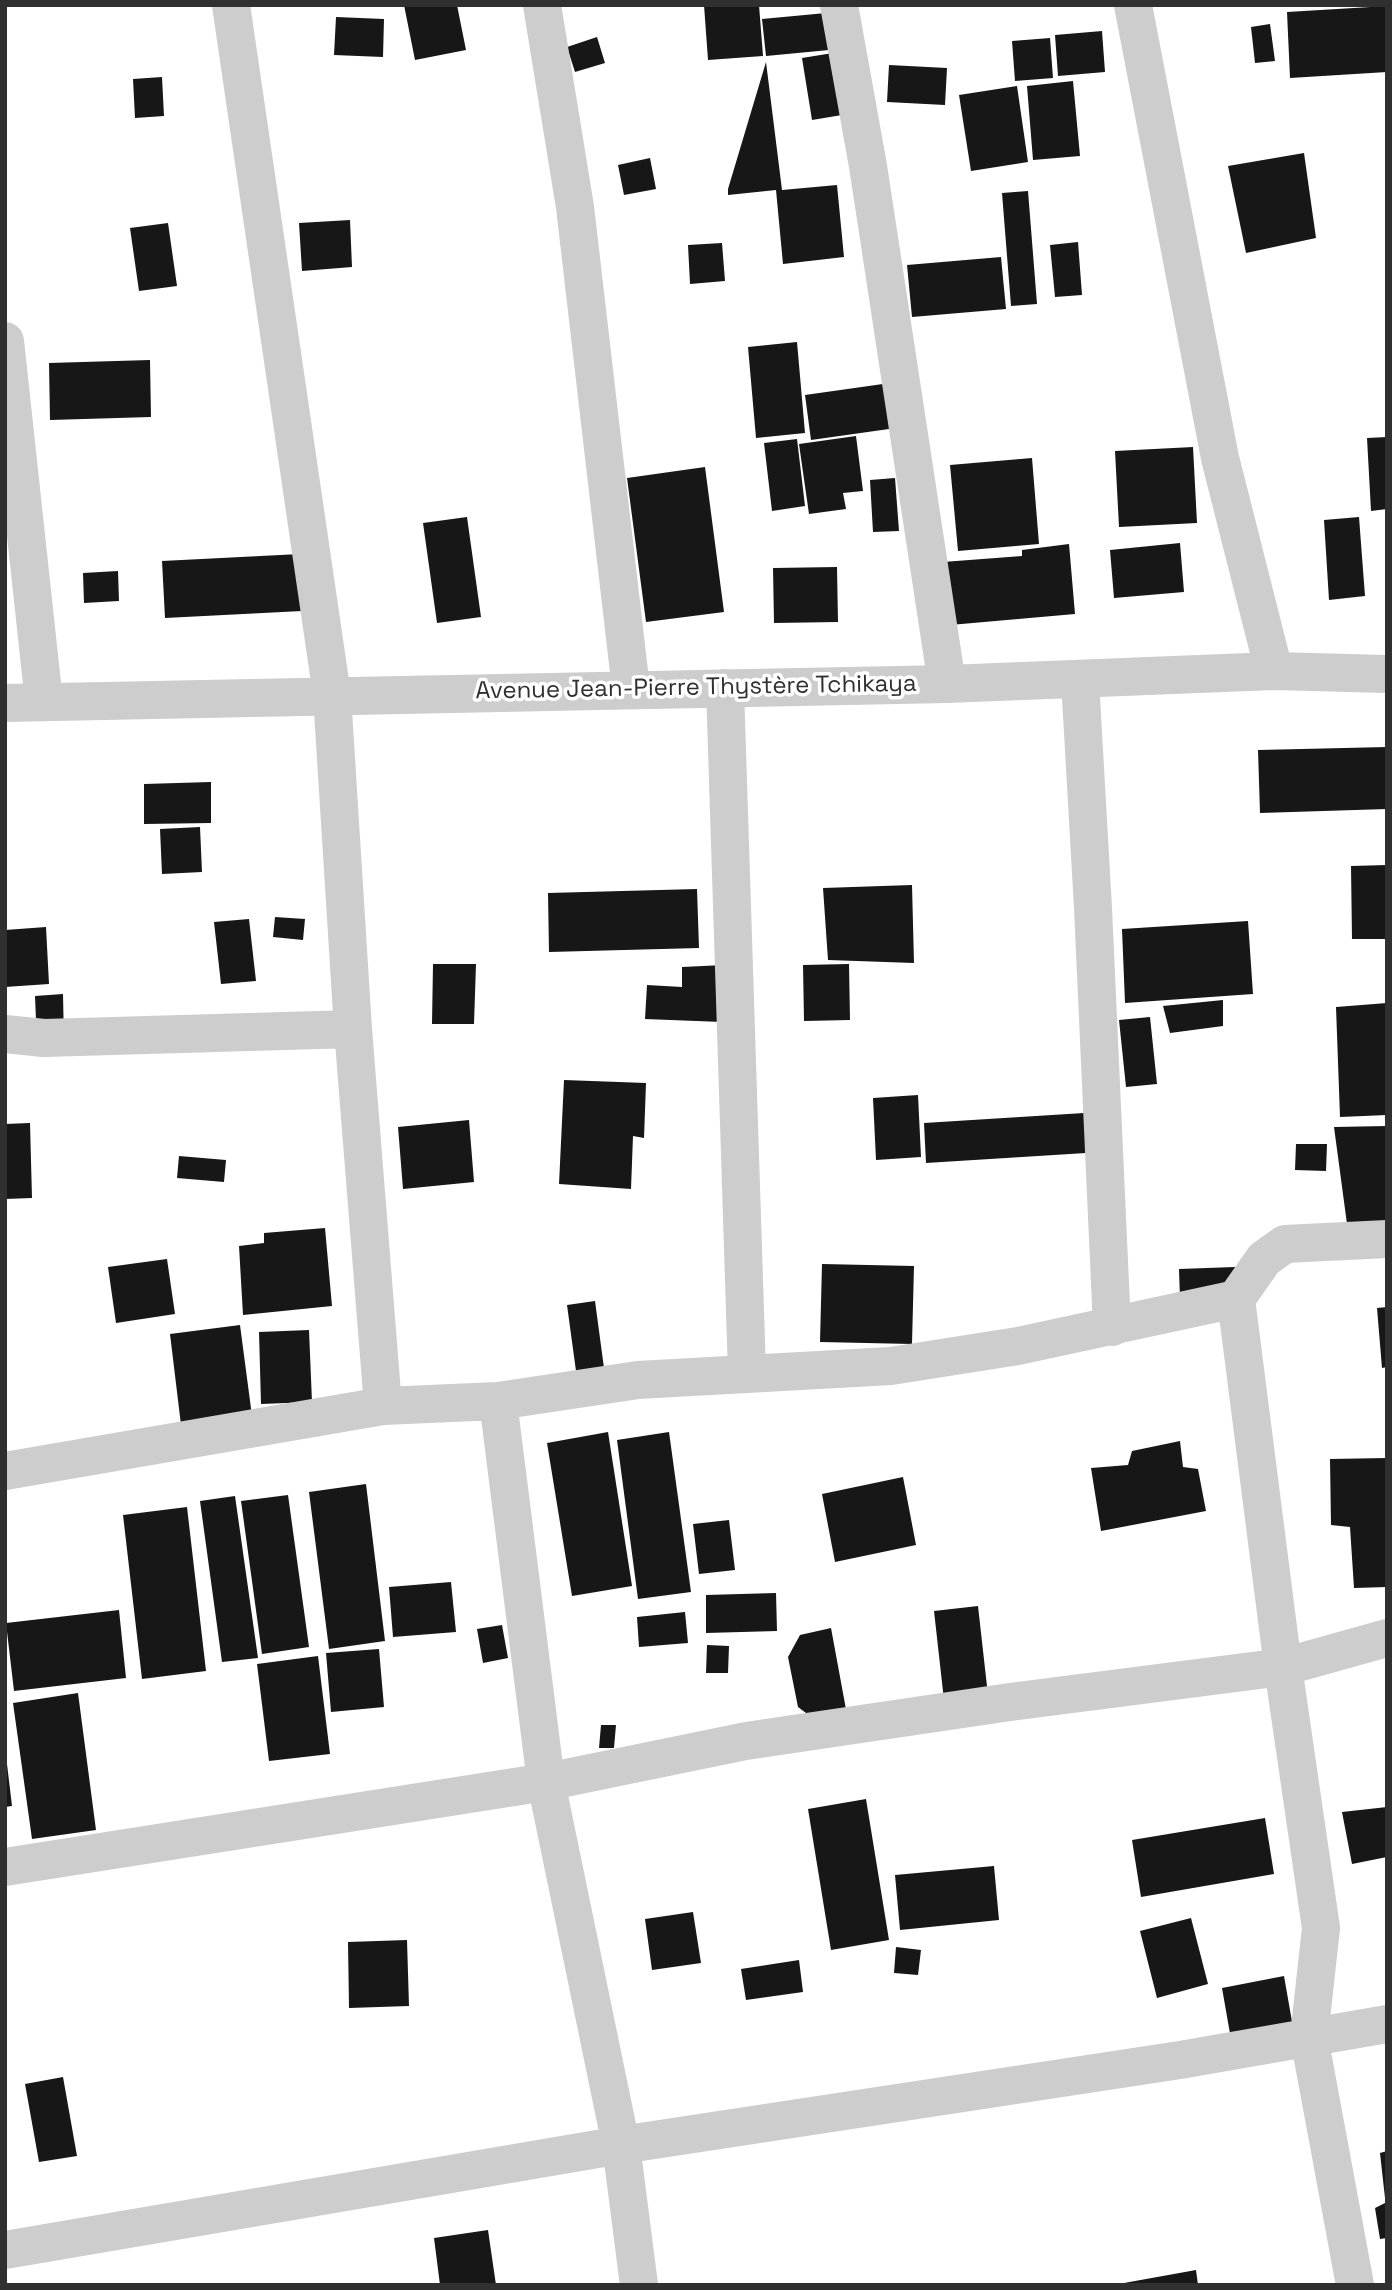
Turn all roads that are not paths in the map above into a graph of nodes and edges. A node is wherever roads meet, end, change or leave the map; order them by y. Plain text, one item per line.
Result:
1 (231, 5) edge
2 (542, 5) edge
3 (839, 5) edge
4 (1133, 5) edge
5 (5, 341) edge
6 (1275, 671) junction
7 (1387, 674) edge
8 (1080, 680) junction
9 (947, 684) junction
10 (725, 688) junction
11 (631, 689) junction
12 (332, 695) junction
13 (5, 702) edge
14 (44, 702) junction
15 (353, 1029) junction
16 (5, 1034) edge
17 (1387, 1239) edge
18 (1236, 1299) junction
19 (1112, 1327) junction
20 (747, 1373) junction
21 (498, 1401) junction
22 (383, 1406) junction
23 (5, 1471) edge
24 (1387, 1638) edge
25 (1283, 1667) junction
26 (545, 1782) junction
27 (5, 1867) edge
28 (1387, 2024) edge
29 (1310, 2037) junction
30 (621, 2145) junction
31 (5, 2250) edge
32 (639, 2285) edge
33 (1355, 2285) edge

1 - 12 street
2 - 11 street
3 - 9 street
4 - 6 street
5 - 14 street
6 - 7 street, Avenue Jean-Pierre Thystère Tchikaya
6 - 8 street, Avenue Jean-Pierre Thystère Tchikaya
8 - 9 street, Avenue Jean-Pierre Thystère Tchikaya
8 - 19 street
9 - 10 street, Avenue Jean-Pierre Thystère Tchikaya
10 - 11 street, Avenue Jean-Pierre Thystère Tchikaya
10 - 20 street
11 - 12 street, Avenue Jean-Pierre Thystère Tchikaya
12 - 14 street, Avenue Jean-Pierre Thystère Tchikaya
12 - 15 street
13 - 14 street, Avenue Jean-Pierre Thystère Tchikaya
15 - 16 street
15 - 22 street
17 - 18 street
18 - 19 street
18 - 25 street
19 - 20 street
20 - 21 street
21 - 22 street
21 - 26 street
22 - 23 street
24 - 25 street
25 - 26 street
25 - 29 street
26 - 27 street
26 - 30 street
28 - 29 street
29 - 30 street
29 - 33 street
30 - 31 street
30 - 32 street

